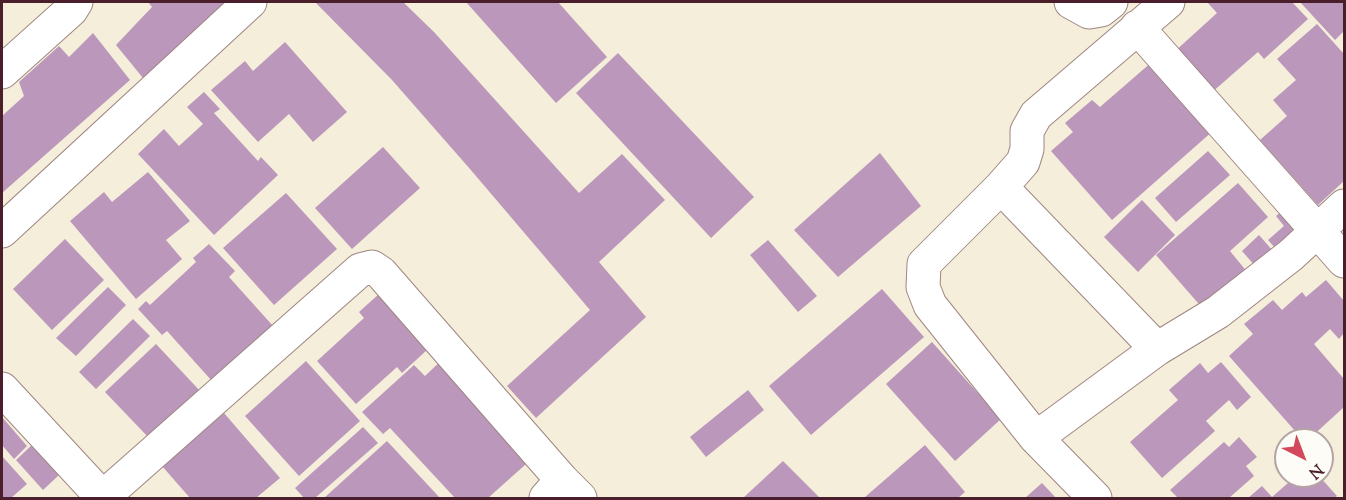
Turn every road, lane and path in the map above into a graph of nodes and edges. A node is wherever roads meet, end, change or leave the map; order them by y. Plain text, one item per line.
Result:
1 (250, 2) edge
2 (1071, 2) edge
3 (1111, 2) edge
4 (1168, 2) edge
5 (73, 4) edge
6 (1137, 27) junction
7 (2, 72) edge
8 (1001, 188) junction
9 (1344, 206) edge
10 (1318, 230) junction
11 (2, 231) edge
12 (1344, 261) edge
13 (1157, 349) junction
14 (2, 389) edge
15 (1036, 438) junction
16 (563, 492) edge
17 (103, 498) edge
18 (1095, 498) edge

1 - 11 street
2 - 3 street
4 - 6 street
5 - 7 street
6 - 8 street
6 - 10 street
8 - 13 street
8 - 15 street
9 - 10 street
10 - 12 street
10 - 13 street
13 - 15 street
14 - 17 street
15 - 18 street
16 - 17 street

